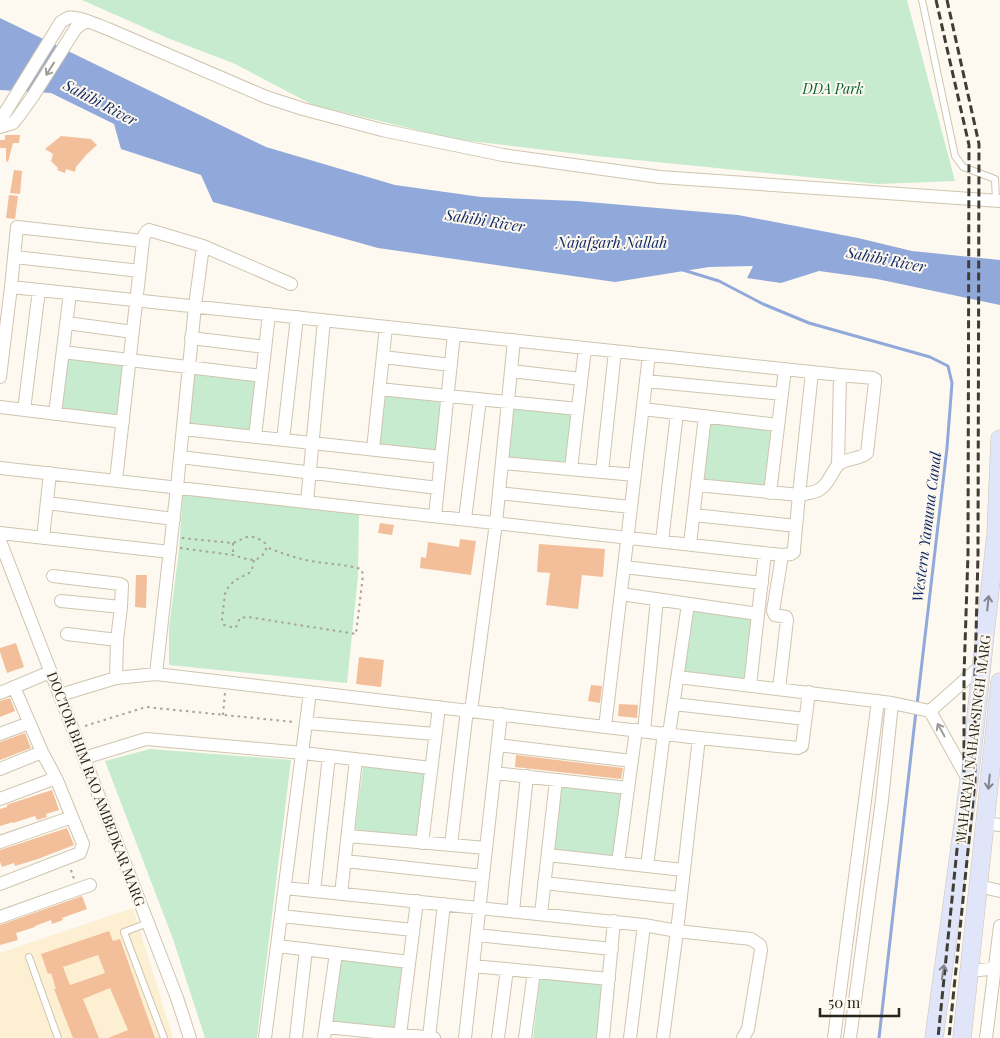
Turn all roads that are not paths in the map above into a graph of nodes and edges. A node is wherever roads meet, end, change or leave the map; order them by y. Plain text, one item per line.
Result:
1 (922, 0) edge
2 (81, 24) junction
3 (4, 123) edge
4 (998, 201) edge
5 (143, 241) junction
6 (203, 246) junction
7 (14, 257) junction
8 (140, 271) junction
9 (291, 284) dead end
10 (11, 287) junction
11 (39, 290) junction
12 (70, 293) junction
13 (136, 300) junction
14 (195, 306) junction
15 (269, 314) junction
16 (297, 317) junction
17 (324, 320) junction
18 (67, 323) junction
19 (386, 327) junction
20 (133, 332) junction
21 (454, 334) junction
22 (192, 338) junction
23 (514, 340) junction
24 (265, 347) junction
25 (584, 348) junction
26 (615, 351) junction
27 (63, 352) junction
28 (649, 355) junction
29 (382, 357) junction
30 (130, 360) junction
31 (451, 365) junction
32 (189, 368) junction
33 (785, 369) junction
34 (511, 371) junction
35 (812, 372) junction
36 (840, 375) junction
37 (262, 376) junction
38 (0, 377) edge
39 (581, 379) junction
40 (646, 381) junction
41 (379, 389) junction
42 (782, 394) junction
43 (447, 396) junction
44 (480, 399) junction
45 (508, 402) junction
46 (0, 407) edge
47 (642, 408) junction
48 (578, 409) junction
49 (24, 410) junction
50 (678, 413) junction
51 (55, 414) junction
52 (706, 416) junction
53 (123, 422) junction
54 (778, 425) junction
55 (183, 429) junction
56 (255, 436) junction
57 (1000, 439) edge
58 (283, 440) junction
59 (313, 443) junction
60 (373, 449) junction
61 (180, 457) junction
62 (441, 457) junction
63 (502, 463) junction
64 (838, 465) junction
65 (0, 468) edge
66 (571, 469) junction
67 (602, 472) junction
68 (50, 473) junction
69 (310, 473) junction
70 (635, 476) junction
71 (116, 480) junction
72 (697, 485) junction
73 (177, 487) junction
74 (438, 488) junction
75 (498, 493) junction
76 (770, 493) junction
77 (799, 495) junction
78 (307, 502) junction
79 (47, 503) junction
80 (631, 507) junction
81 (694, 515) junction
82 (435, 516) junction
83 (174, 518) junction
84 (465, 519) junction
85 (496, 523) junction
86 (796, 526) junction
87 (0, 533) edge
88 (43, 538) junction
89 (628, 538) junction
90 (0, 541) edge
91 (662, 541) junction
92 (690, 544) junction
93 (171, 545) junction
94 (765, 553) junction
95 (782, 554) junction
96 (624, 567) junction
97 (53, 576) dead end
98 (762, 582) junction
99 (621, 594) junction
100 (658, 599) junction
101 (61, 601) dead end
102 (688, 604) junction
103 (121, 607) junction
104 (758, 614) junction
105 (67, 634) dead end
106 (117, 640) junction
107 (982, 665) junction
108 (50, 672) junction
109 (156, 674) junction
110 (678, 677) junction
111 (116, 678) junction
112 (1000, 682) edge
113 (750, 685) junction
114 (14, 687) junction
115 (780, 688) junction
116 (0, 692) edge
117 (310, 692) junction
118 (809, 692) junction
119 (60, 696) junction
120 (878, 701) junction
121 (896, 703) junction
122 (674, 704) junction
123 (439, 707) junction
124 (928, 710) junction
125 (469, 711) junction
126 (501, 714) junction
127 (805, 719) junction
128 (29, 723) junction
129 (306, 723) junction
130 (605, 727) junction
131 (997, 730) edge
132 (640, 731) junction
133 (0, 734) edge
134 (436, 734) junction
135 (666, 734) junction
136 (698, 738) junction
137 (498, 745) junction
138 (42, 752) junction
139 (303, 753) junction
140 (329, 756) junction
141 (84, 758) junction
142 (356, 759) junction
143 (632, 761) junction
144 (432, 768) junction
145 (0, 769) edge
146 (494, 773) junction
147 (527, 776) junction
148 (56, 778) junction
149 (556, 780) junction
150 (969, 781) junction
151 (628, 788) junction
152 (0, 799) edge
153 (72, 817) junction
154 (993, 824) edge
155 (348, 836) junction
156 (0, 842) edge
157 (422, 843) junction
158 (451, 845) junction
159 (486, 848) junction
160 (548, 855) junction
161 (345, 861) junction
162 (618, 863) junction
163 (646, 866) junction
164 (683, 870) junction
165 (483, 876) junction
166 (0, 883) edge
167 (544, 883) junction
168 (90, 885) dead end
169 (978, 886) junction
170 (285, 888) junction
171 (314, 891) junction
172 (1000, 891) edge
173 (341, 894) junction
174 (680, 898) junction
175 (417, 901) junction
176 (444, 904) junction
177 (480, 908) junction
178 (514, 911) junction
179 (541, 914) junction
180 (282, 916) junction
181 (0, 918) edge
182 (148, 922) junction
183 (614, 922) junction
184 (644, 924) junction
185 (1000, 926) edge
186 (413, 930) junction
187 (676, 931) junction
188 (476, 935) junction
189 (278, 946) junction
190 (306, 949) junction
191 (612, 949) junction
192 (336, 953) junction
193 (29, 958) dead end
194 (409, 962) junction
195 (473, 966) junction
196 (998, 968) edge
197 (507, 969) junction
198 (969, 971) junction
199 (534, 972) junction
200 (609, 979) junction
201 (325, 1032) edge
202 (400, 1035) junction
203 (962, 1036) edge
204 (58, 1038) edge
205 (164, 1038) edge
206 (190, 1038) edge
207 (266, 1038) edge
208 (296, 1038) edge
209 (429, 1038) edge
210 (434, 1038) edge
211 (465, 1038) edge
212 (498, 1038) edge
213 (525, 1038) edge
214 (603, 1038) edge
215 (630, 1038) edge
216 (663, 1038) edge
217 (744, 1038) edge
218 (834, 1038) edge
219 (850, 1038) edge
220 (934, 1038) edge
221 (981, 1038) edge
222 (986, 1038) edge

1 - 4 lane
2 -> 3 street
2 - 3 street
2 - 4 street
5 - 6 street
5 - 7 street
5 - 8 street
6 - 9 street
6 - 14 street
7 - 8 street
7 - 10 street
8 - 13 street
10 - 11 street
10 - 38 street
11 - 12 street
11 - 49 street
12 - 13 street
12 - 18 street
13 - 14 street
13 - 20 street
14 - 15 street
14 - 22 street
15 - 16 street
15 - 24 street
16 - 17 street
16 - 58 street
17 - 19 street
17 - 59 street
18 - 20 street
18 - 27 street
19 - 21 street
19 - 29 street
20 - 30 street
21 - 23 street
21 - 31 street
22 - 24 street
22 - 32 street
23 - 25 street
23 - 34 street
24 - 37 street
25 - 26 street
25 - 39 street
26 - 28 street
26 - 67 street
27 - 30 street
27 - 51 street
28 - 33 street
28 - 40 street
29 - 31 street
29 - 41 street
30 - 32 street
30 - 53 street
31 - 43 street
32 - 37 street
32 - 55 street
33 - 35 street
33 - 42 street
34 - 39 street
34 - 45 street
35 - 36 street
35 - 77 street
36 - 64 street
36 - 64 street
37 - 56 street
39 - 48 street
40 - 42 street
40 - 47 street
41 - 43 street
41 - 60 street
42 - 54 street
43 - 44 street
43 - 62 street
44 - 45 street
44 - 84 street
45 - 48 street
45 - 63 street
46 - 49 street
47 - 50 street
47 - 70 street
48 - 66 street
49 - 51 street
50 - 52 street
50 - 91 street
51 - 53 street
52 - 54 street
52 - 72 street
53 - 71 street
54 - 76 street
55 - 56 street
55 - 61 street
56 - 58 street
107 -> 57 main road, MAHARAJA NAHAR SINGH MARG
58 - 59 street
59 - 60 street
59 - 69 street
60 - 62 street
61 - 69 street
61 - 73 street
62 - 74 street
63 - 66 street
63 - 75 street
64 - 77 street
65 - 68 street
66 - 67 street
67 - 70 street
68 - 71 street
68 - 79 street
69 - 74 street
69 - 78 street
70 - 80 street
71 - 73 street
72 - 76 street
72 - 81 street
73 - 78 street
73 - 83 street
74 - 82 street
75 - 80 street
75 - 85 street
76 - 77 street
77 - 86 street
78 - 82 street
79 - 83 street
79 - 88 street
80 - 89 street
81 - 86 street
81 - 92 street
82 - 84 street
83 - 93 street
84 - 85 street
85 - 89 street
85 - 125 street
86 - 95 street
87 - 88 street
88 - 93 street
89 - 91 street
89 - 96 street
90 - 108 street, DOCTOR BHIM RAO AMBEDKAR MARG
91 - 92 street
92 - 94 street
93 - 109 street
94 - 95 street
94 - 98 street
95 - 115 street
96 - 98 street
96 - 99 street
97 - 103 street
98 - 104 street
99 - 100 street
99 - 130 street
100 - 102 street
100 - 132 street
101 - 103 street
102 - 104 street
102 - 110 street
103 - 106 street
104 - 113 street
105 - 106 street
106 - 111 street
107 - 124 street
107 - 150 main road, MAHARAJA NAHAR SINGH MARG
108 - 114 street
108 - 119 street, DOCTOR BHIM RAO AMBEDKAR MARG
109 - 111 street
109 - 117 street
110 - 113 street
110 - 122 street
111 - 119 street
112 - 131 main road, MAHARAJA NAHAR SINGH MARG
113 - 115 street
114 - 116 street
114 - 128 street
115 - 118 street
117 - 123 street
117 - 129 street
118 - 120 street
118 - 127 street
119 - 141 street, DOCTOR BHIM RAO AMBEDKAR MARG
120 - 121 street
120 - 218 street
121 - 124 street
121 - 219 street
122 - 127 street
122 - 135 street
123 - 125 street
123 - 134 street
150 -> 124 street
125 - 126 street
125 - 158 street
126 - 130 street
126 - 137 street
127 - 136 street
128 - 133 street
128 - 138 street
129 - 134 street
129 - 139 street
130 - 132 street
131 -> 154 main road, MAHARAJA NAHAR SINGH MARG
132 - 135 street
132 - 143 street
134 - 144 street
135 - 136 street
135 - 163 street
136 - 164 street
137 - 143 street
137 - 146 street
138 - 145 street
138 - 148 street
139 - 140 street
139 - 141 street
139 - 170 street
140 - 142 street
140 - 171 street
141 - 182 street, DOCTOR BHIM RAO AMBEDKAR MARG
142 - 144 street
142 - 155 street
143 - 151 street
144 - 157 street
146 - 147 street
146 - 159 street
147 - 149 street
147 - 178 street
148 - 152 street
148 - 153 street
149 - 151 street
149 - 160 street
220 -> 150 main road, MAHARAJA NAHAR SINGH MARG
151 - 162 street
153 - 156 street
153 - 166 street
154 - 169 main road, MAHARAJA NAHAR SINGH MARG
155 - 157 street
155 - 161 street
157 - 158 street
158 - 159 street
159 - 165 street
160 - 162 street
160 - 167 street
161 - 165 street
161 - 173 street
162 - 163 street
163 - 164 street
164 - 174 street
165 - 177 street
167 - 174 street
167 - 179 street
168 - 181 street
169 - 172 street
169 - 198 main road, MAHARAJA NAHAR SINGH MARG
170 - 171 street
170 - 180 street
171 - 173 street
173 - 175 street
174 - 187 street
175 - 176 street
175 - 186 street
176 - 177 street
176 - 209 street
177 - 178 street
177 - 188 street
178 - 179 street
179 - 183 street
180 - 186 street
180 - 189 street
182 - 205 lane
182 - 206 street, DOCTOR BHIM RAO AMBEDKAR MARG
183 - 184 street
183 - 191 street
184 - 187 street
184 - 215 street
185 - 196 street
186 - 194 street
187 - 216 street
187 - 217 street
188 - 191 street
188 - 195 street
189 - 190 street
189 - 207 street
190 - 192 street
190 - 208 street
191 - 200 street
192 - 194 street
192 - 201 street
193 - 204 lane
194 - 202 street
195 - 197 street
195 - 211 street
196 - 198 street
196 - 222 street
197 - 199 street
197 - 212 street
198 - 203 main road, MAHARAJA NAHAR SINGH MARG
199 - 200 street
199 - 213 street
200 - 214 street
201 - 202 street
202 - 209 street
203 - 221 street
209 - 210 street

